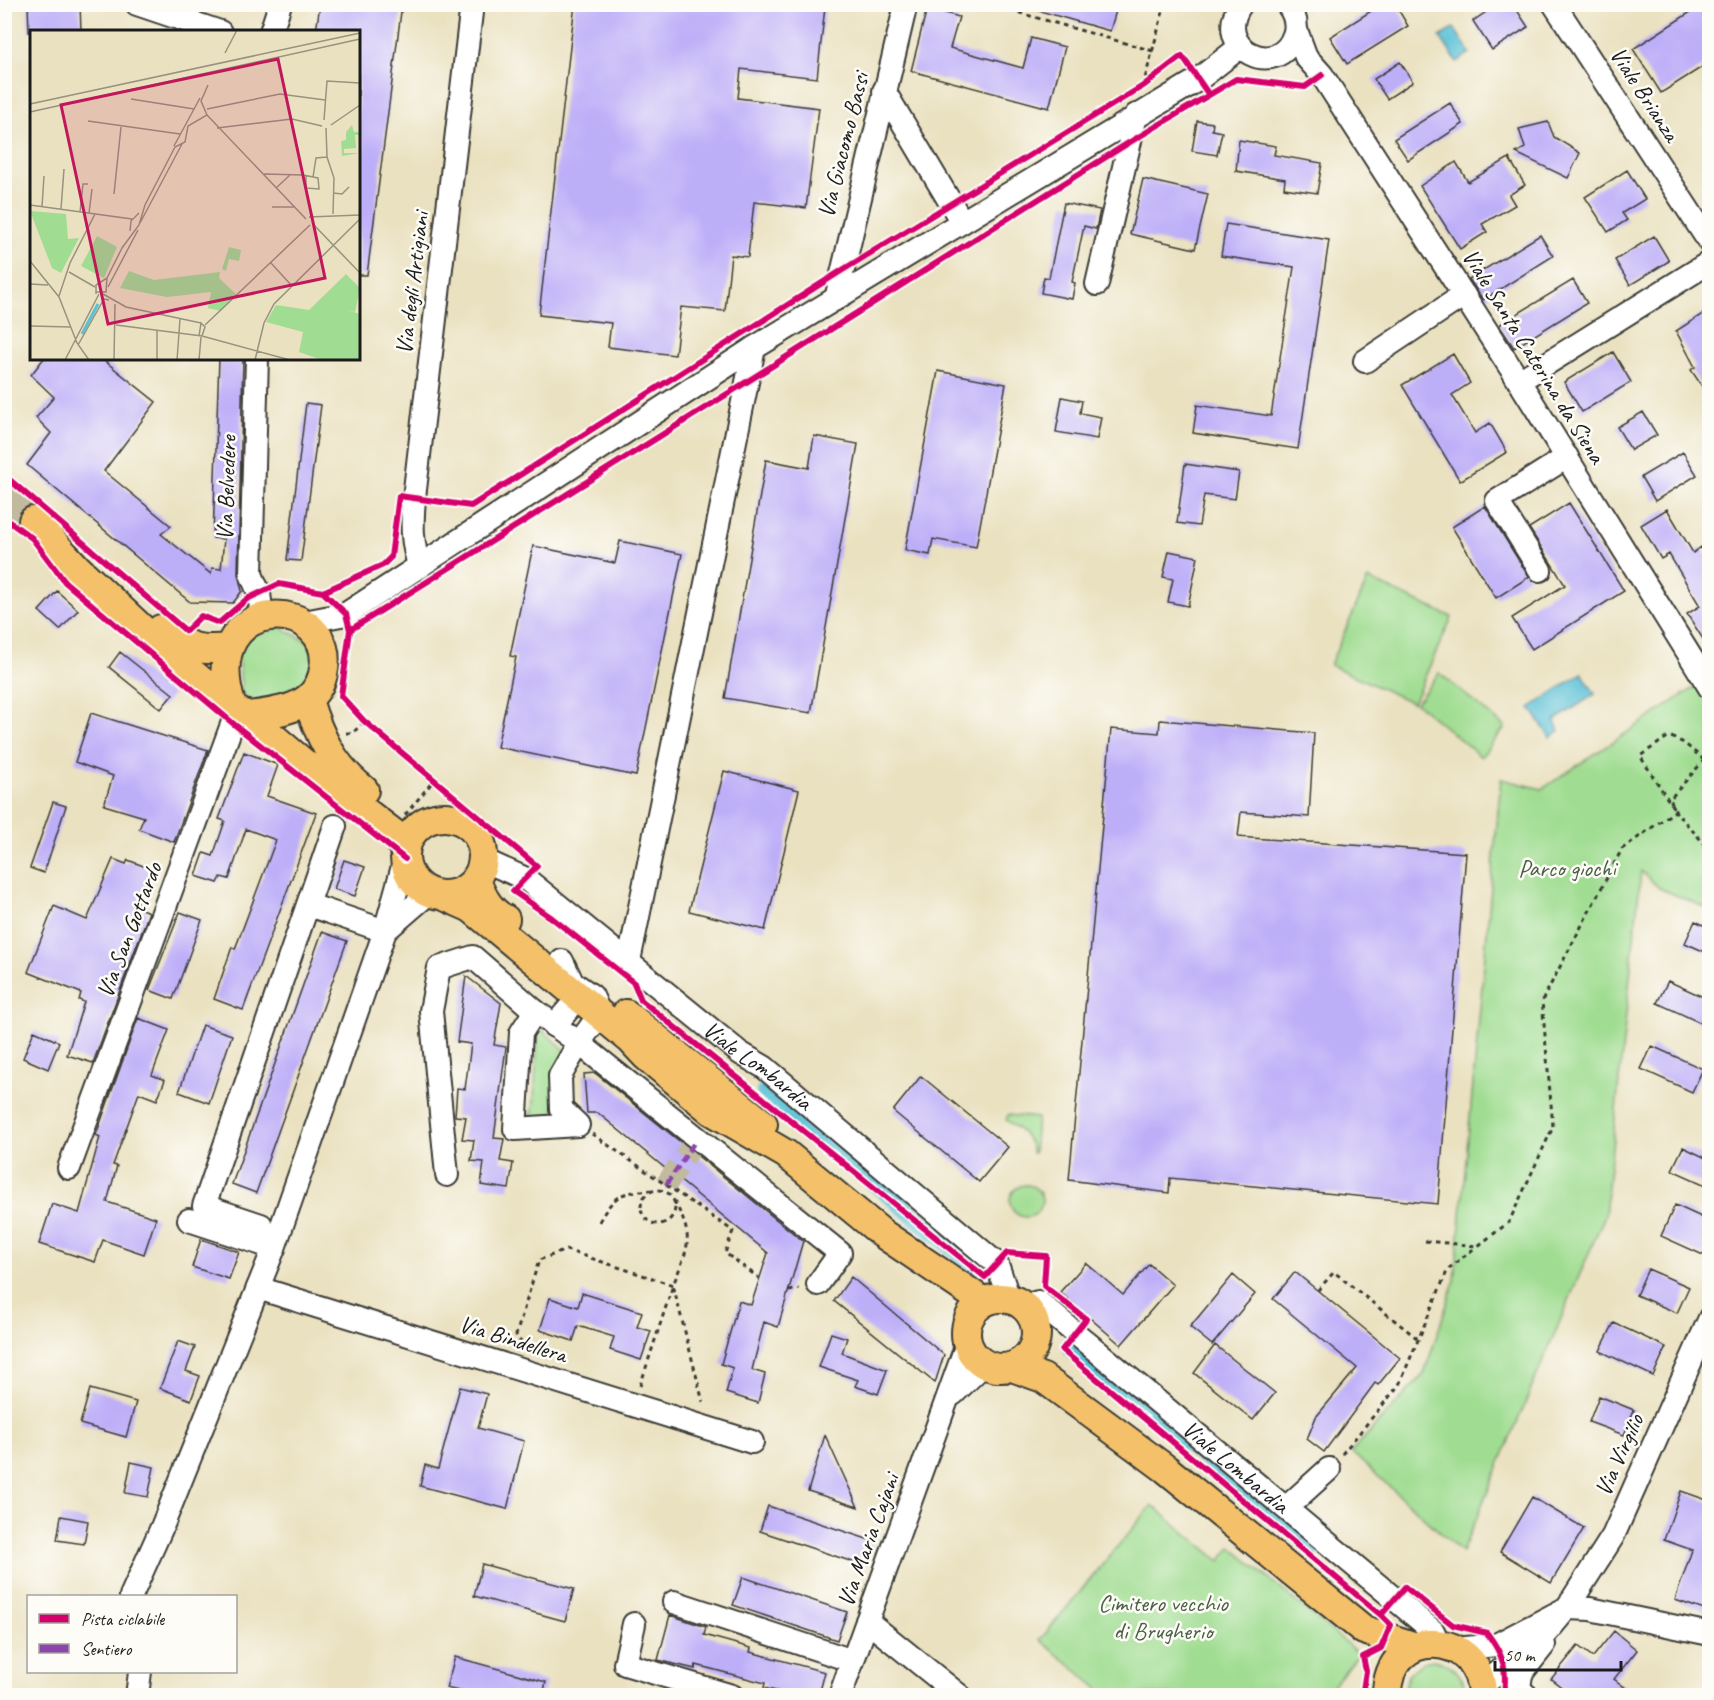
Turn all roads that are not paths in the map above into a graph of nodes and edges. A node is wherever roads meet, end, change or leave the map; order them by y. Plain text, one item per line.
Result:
1 (137, 4) edge
2 (280, 4) edge
3 (472, 4) edge
4 (906, 4) edge
5 (1554, 4) edge
6 (1289, 5) edge
7 (1236, 9) edge
8 (214, 30) edge
9 (272, 30) edge
10 (1296, 30) junction
11 (1240, 47) junction
12 (1271, 57) junction
13 (1306, 57) junction
14 (884, 91) junction
15 (1136, 115) junction
16 (962, 222) junction
17 (1710, 243) edge
18 (1710, 262) edge
19 (1097, 284) dead end
20 (1464, 295) junction
21 (836, 299) junction
22 (754, 348) junction
23 (257, 360) edge
24 (1365, 361) dead end
25 (1519, 381) junction
26 (1567, 457) junction
27 (33, 521) tunnel mouth
28 (420, 567) junction
29 (79, 570) junction
30 (1540, 570) dead end
31 (262, 617) junction
32 (304, 622) junction
33 (228, 648) junction
34 (1710, 688) edge
35 (308, 700) junction
36 (239, 710) junction
37 (416, 818) junction
38 (335, 826) dead end
39 (405, 855) junction
40 (480, 867) junction
41 (436, 894) junction
42 (309, 905) junction
43 (386, 931) junction
44 (562, 961) junction
45 (629, 961) junction
46 (589, 1005) junction
47 (535, 1011) junction
48 (554, 1026) junction
49 (579, 1043) junction
50 (786, 1154) junction
51 (69, 1168) dead end
52 (447, 1175) dead end
53 (189, 1220) dead end
54 (261, 1225) dead end
55 (274, 1248) junction
56 (818, 1284) dead end
57 (258, 1288) junction
58 (1710, 1318) edge
59 (989, 1322) junction
60 (1034, 1345) junction
61 (1012, 1367) junction
62 (752, 1442) dead end
63 (1166, 1468) junction
64 (1329, 1469) road end
65 (1287, 1507) junction
66 (131, 1595) edge
67 (675, 1602) dead end
68 (1567, 1608) junction
69 (867, 1621) junction
70 (634, 1624) dead end
71 (1364, 1630) junction
72 (1710, 1634) edge
73 (1436, 1646) junction
74 (853, 1661) junction
75 (140, 1673) edge
76 (1387, 1688) edge
77 (1482, 1691) edge
78 (137, 1695) edge
79 (732, 1695) edge
80 (840, 1695) edge
81 (960, 1695) edge
82 (1527, 1695) edge

1 - 8 street
2 - 9 street
3 - 28 street, Via degli Artigiani
4 - 14 street, Via Giacomo Bassi
5 - 17 street, Viale Brianza
6 - 10 street, Viale Santa Caterina da Siena
7 - 11 street
10 - 12 street
10 - 13 street, Viale Santa Caterina da Siena
11 - 12 street
11 - 15 street
12 - 13 street
13 - 20 street, Viale Santa Caterina da Siena
14 - 16 street
14 - 21 street, Via Giacomo Bassi
15 - 16 street
15 - 19 street
16 - 21 street
18 - 25 street
20 - 24 street
20 - 25 street, Viale Santa Caterina da Siena
21 - 22 street
22 - 28 street
22 - 45 street
23 - 31 street, Via Belvedere
25 - 26 street, Viale Santa Caterina da Siena
26 - 30 street
26 - 34 street, Viale Santa Caterina da Siena
27 - 29 main road
28 - 32 street
29 - 33 main road
29 - 36 main road
31 - 32 main road
31 - 33 main road
32 - 35 main road
33 - 36 main road
35 - 36 main road
35 - 37 main road
36 - 39 main road
36 - 51 street, Via San Gottardo
37 - 39 main road
37 - 40 main road
38 - 42 street
39 - 41 main road
39 - 43 street
40 - 41 main road
40 - 44 main road, Viale Lombardia
40 - 45 street, Viale Lombardia
41 - 43 street
41 - 46 main road, Viale Lombardia
42 - 43 street
42 - 54 street
43 - 55 street
44 - 46 street, Viale Lombardia
44 - 50 main road, Viale Lombardia
45 - 59 street, Viale Lombardia
46 - 48 street
46 - 49 street
46 - 50 main road, Viale Lombardia
47 - 48 street
47 - 49 street
47 - 52 street
48 - 49 street
49 - 56 street
50 - 59 main road, Viale Lombardia
53 - 55 street
55 - 57 street
57 - 62 street, Via Bindellera
57 - 66 street
58 - 68 street, Via Virgilio
59 - 60 main road
59 - 61 main road, Viale Lombardia
59 - 65 street, Viale Lombardia
59 - 69 street, Via Maria Cajani
60 - 61 main road
60 - 63 main road, Viale Lombardia
61 - 63 main road, Viale Lombardia
63 - 71 main road, Viale Lombardia
64 - 65 street
65 - 73 street, Viale Lombardia
67 - 74 street
68 - 72 street
68 - 73 street, Via Virgilio
68 - 77 street, Via Virgilio
68 - 82 street
69 - 74 street, Via Maria Cajani
69 - 81 street
70 - 79 street
71 - 73 main road, Viale Lombardia
71 - 76 main road, Viale Lombardia
73 - 76 main road
73 - 77 main road
74 - 80 street, Via Maria Cajani
75 - 78 street

